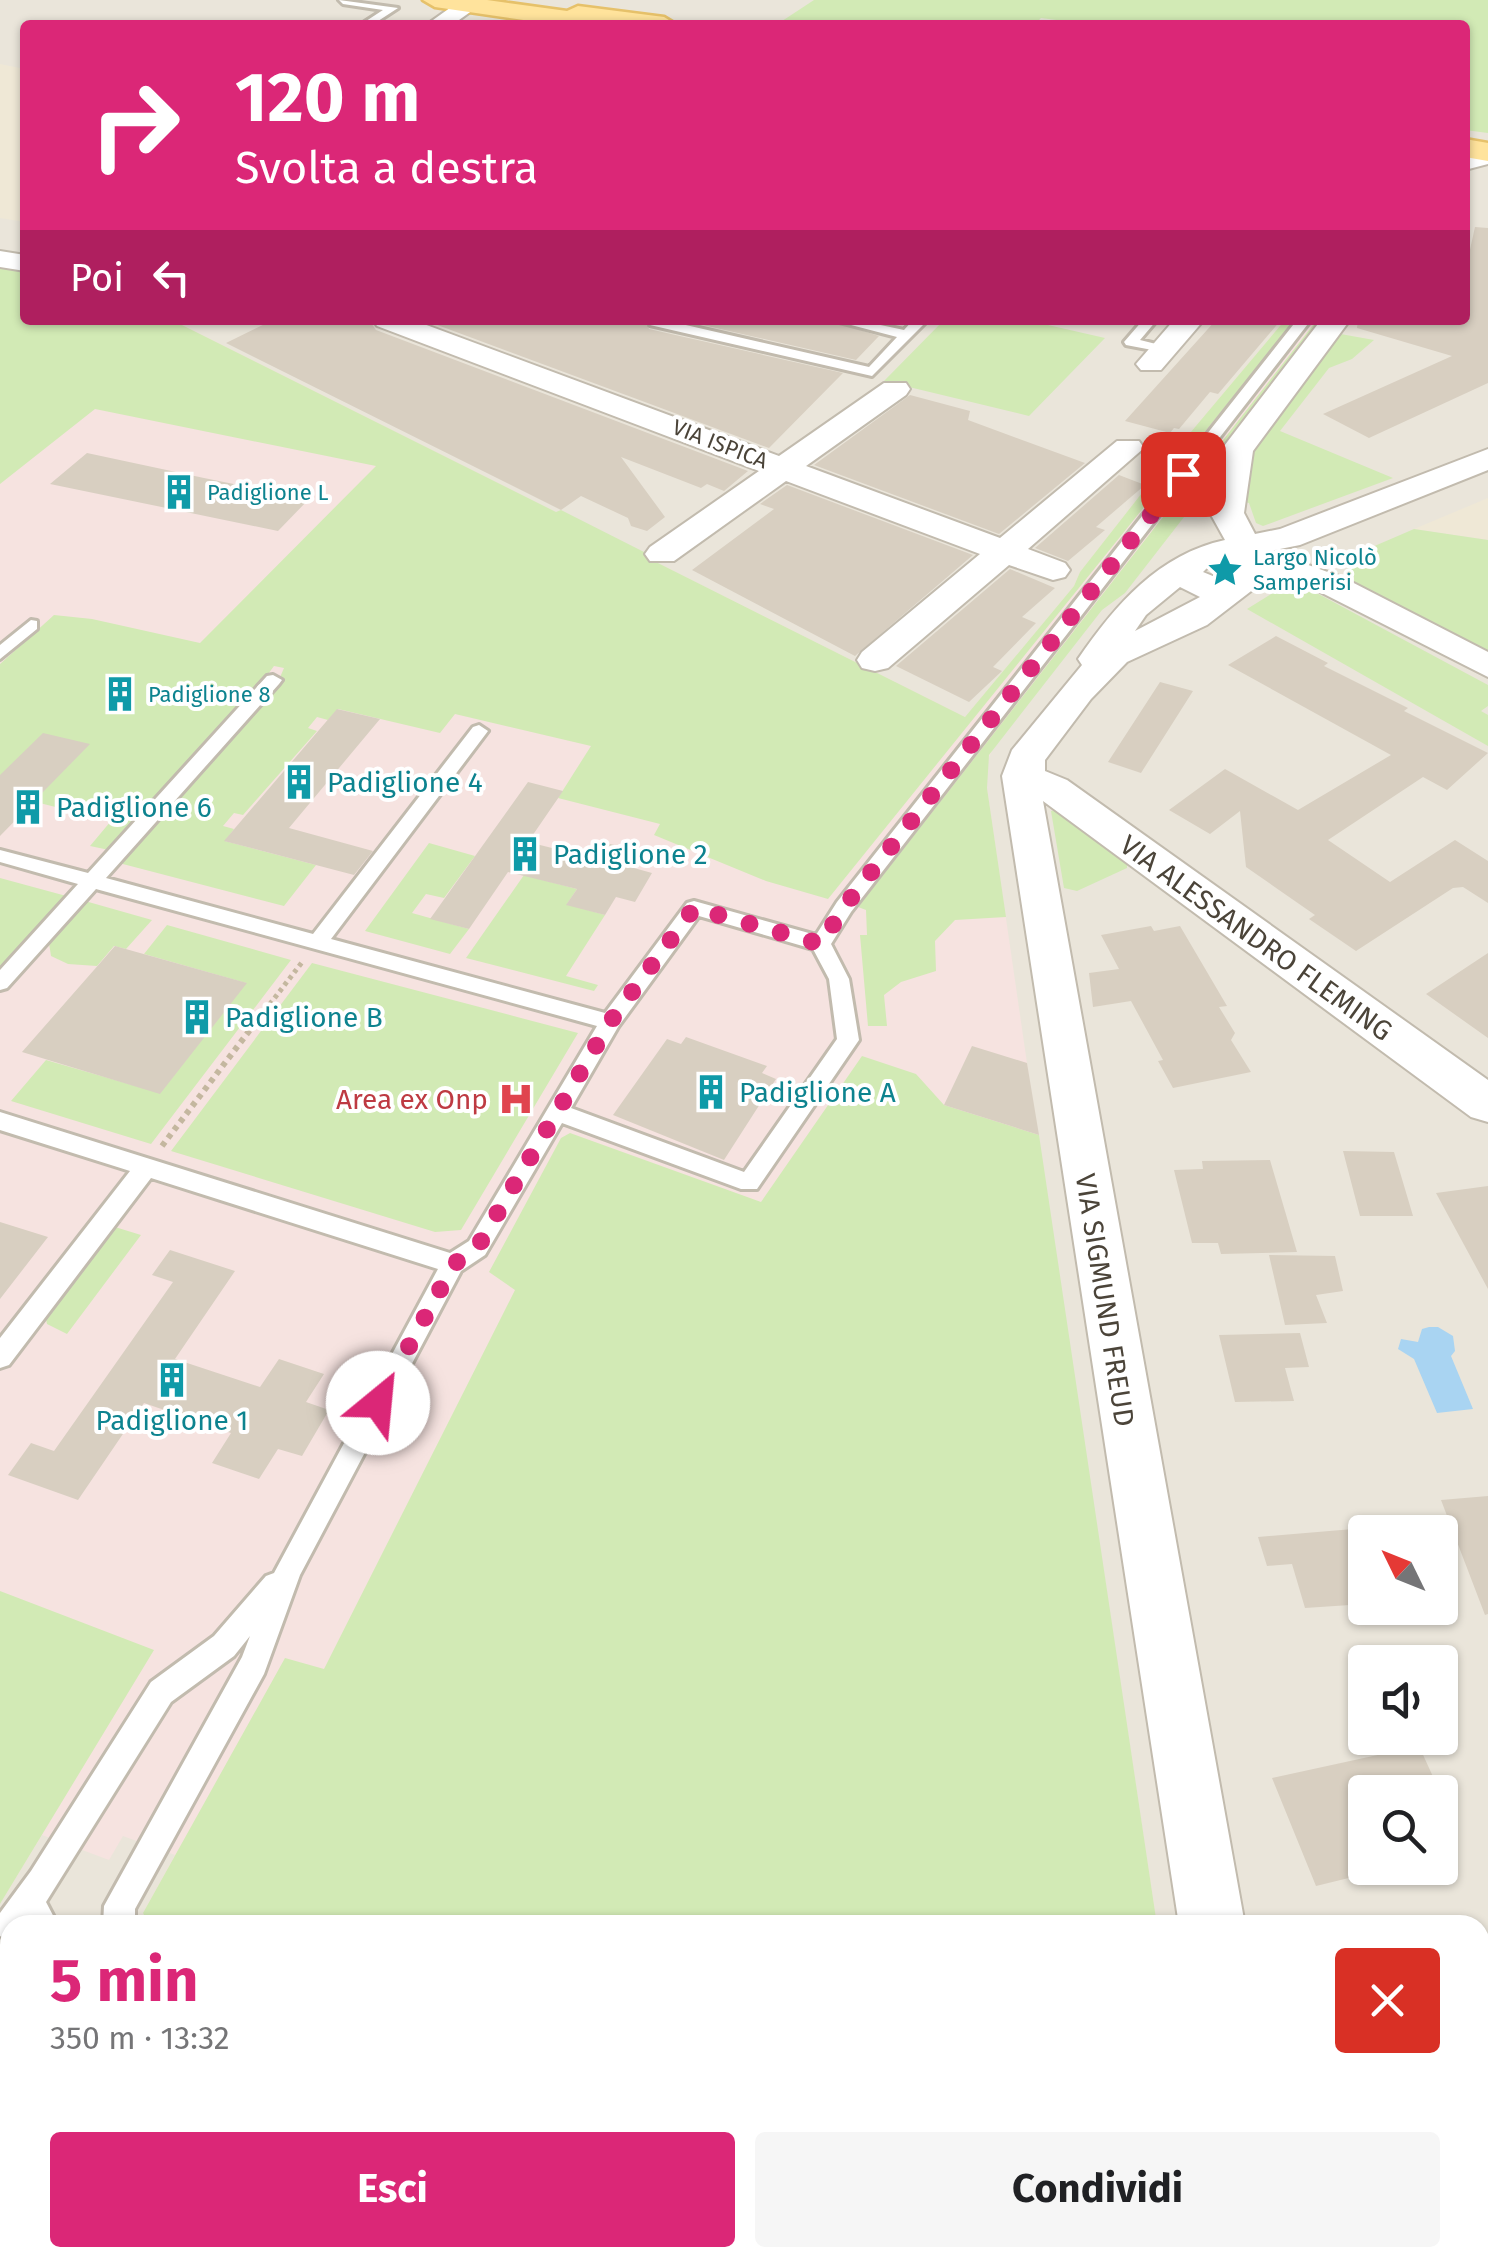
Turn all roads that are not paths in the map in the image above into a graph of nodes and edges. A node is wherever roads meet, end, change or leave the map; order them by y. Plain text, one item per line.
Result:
1 (342, 0) edge
2 (435, 0) edge
3 (480, 2) edge
4 (373, 20) edge
5 (446, 20) edge
6 (547, 20) edge
7 (624, 20) edge
8 (400, 325) edge
9 (670, 325) edge
10 (862, 325) edge
11 (916, 325) edge
12 (1146, 325) edge
13 (1186, 325) edge
14 (1300, 325) edge
15 (1332, 325) edge
16 (907, 335) junction
17 (1157, 357) joint
18 (895, 389) dead end
19 (1128, 448) dead end
20 (1488, 459) edge
21 (783, 468) junction
22 (1488, 480) edge
23 (1005, 552) junction
24 (662, 554) dead end
25 (1271, 566) junction
26 (1053, 570) dead end
27 (31, 626) dead end
28 (0, 654) edge
29 (875, 660) dead end
30 (1488, 666) edge
31 (273, 680) dead end
32 (1078, 691) junction
33 (480, 731) dead end
34 (1022, 776) junction
35 (0, 856) edge
36 (93, 882) junction
37 (318, 942) junction
38 (821, 944) junction
39 (0, 983) edge
40 (610, 1022) junction
41 (1488, 1104) edge
42 (558, 1112) junction
43 (0, 1121) edge
44 (146, 1167) junction
45 (454, 1264) junction
46 (0, 1357) edge
47 (288, 1571) junction
48 (27, 1915) edge
49 (117, 1915) edge
50 (1210, 1915) edge

1 - 4 lane
2 - 3 main road
3 - 5 street
3 - 6 main road
3 - 7 main road
8 - 21 street, VIA ISPICA
9 - 16 lane
10 - 16 lane
11 - 16 lane
12 - 17 lane
13 - 17 street
14 - 38 lane
15 - 25 street
18 - 21 street
19 - 23 street
20 - 25 street
21 - 23 street, VIA ISPICA
21 - 24 street
22 - 25 street
23 - 26 street, VIA ISPICA
23 - 29 street
25 - 30 street
25 - 32 street
25 - 32 street
27 - 28 lane
31 - 36 lane
32 - 34 street
33 - 37 lane
34 - 41 street, VIA ALESSANDRO FLEMING
34 - 50 street, VIA SIGMUND FREUD
35 - 36 lane
36 - 37 lane
36 - 39 lane
37 - 40 lane
38 - 40 lane
38 - 42 lane
40 - 42 lane
42 - 45 lane
43 - 44 lane
44 - 45 lane
44 - 46 lane
45 - 47 lane
47 - 48 lane
47 - 49 lane

